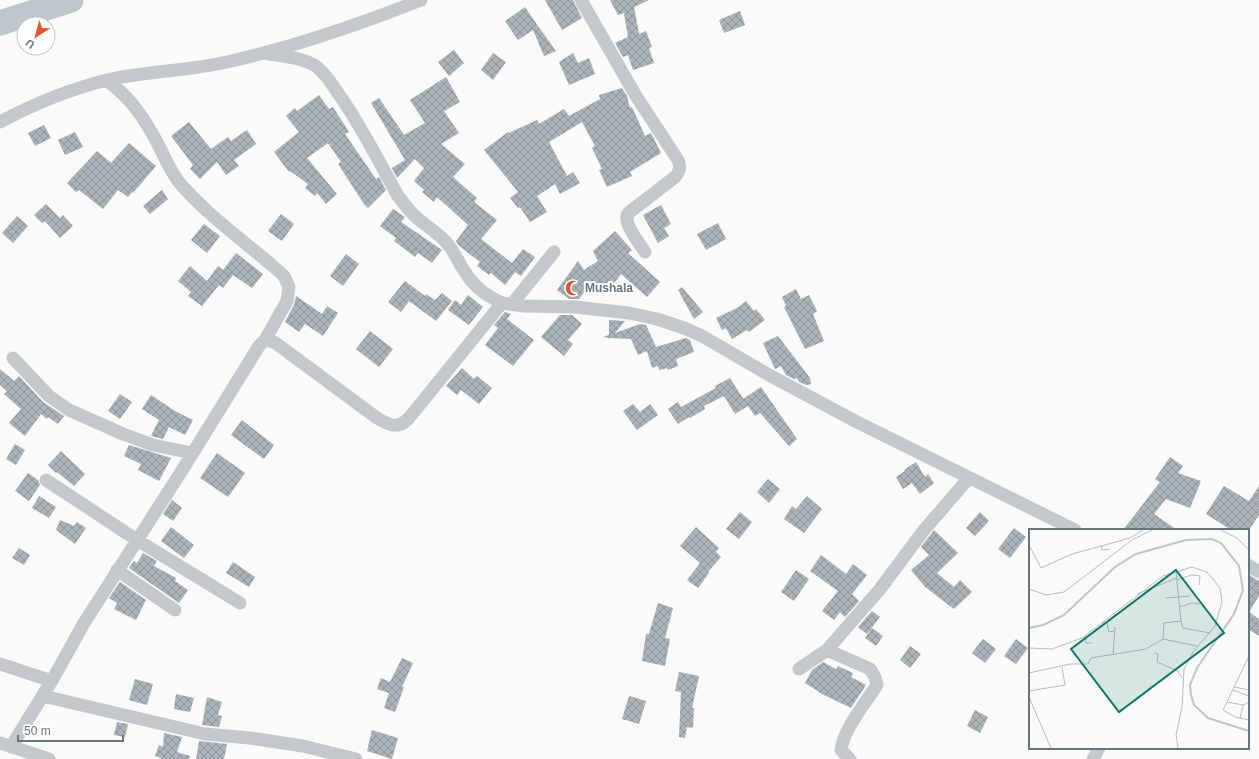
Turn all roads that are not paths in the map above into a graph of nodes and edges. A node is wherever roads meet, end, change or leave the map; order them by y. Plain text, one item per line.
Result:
1 (421, 0) edge
2 (581, 0) edge
3 (262, 53) junction
4 (107, 80) junction
5 (0, 122) edge
6 (554, 252) dead end
7 (645, 252) dead end
8 (507, 303) junction
9 (265, 340) junction
10 (13, 358) dead end
11 (192, 453) junction
12 (969, 478) junction
13 (46, 480) dead end
14 (1073, 529) edge
15 (137, 540) junction
16 (1249, 566) edge
17 (118, 570) junction
18 (1259, 572) edge
19 (240, 603) dead end
20 (175, 610) dead end
21 (827, 650) junction
22 (0, 664) edge
23 (799, 669) dead end
24 (52, 681) junction
25 (43, 696) junction
26 (6, 745) edge
27 (1098, 749) edge
28 (49, 759) edge
29 (356, 759) edge
30 (850, 759) edge
31 (1093, 759) edge

1 - 3 street
2 - 7 street
3 - 4 street
3 - 8 street
4 - 5 street
4 - 9 street
6 - 8 street
8 - 9 street
8 - 12 street
9 - 11 street
10 - 11 street
11 - 15 street
12 - 14 street
12 - 21 street
13 - 15 street
15 - 17 street
15 - 19 street
16 - 18 street
17 - 20 street
17 - 24 street
21 - 23 street
21 - 30 street
22 - 24 street
24 - 25 street
25 - 26 street
25 - 29 street
26 - 28 street
27 - 31 street

